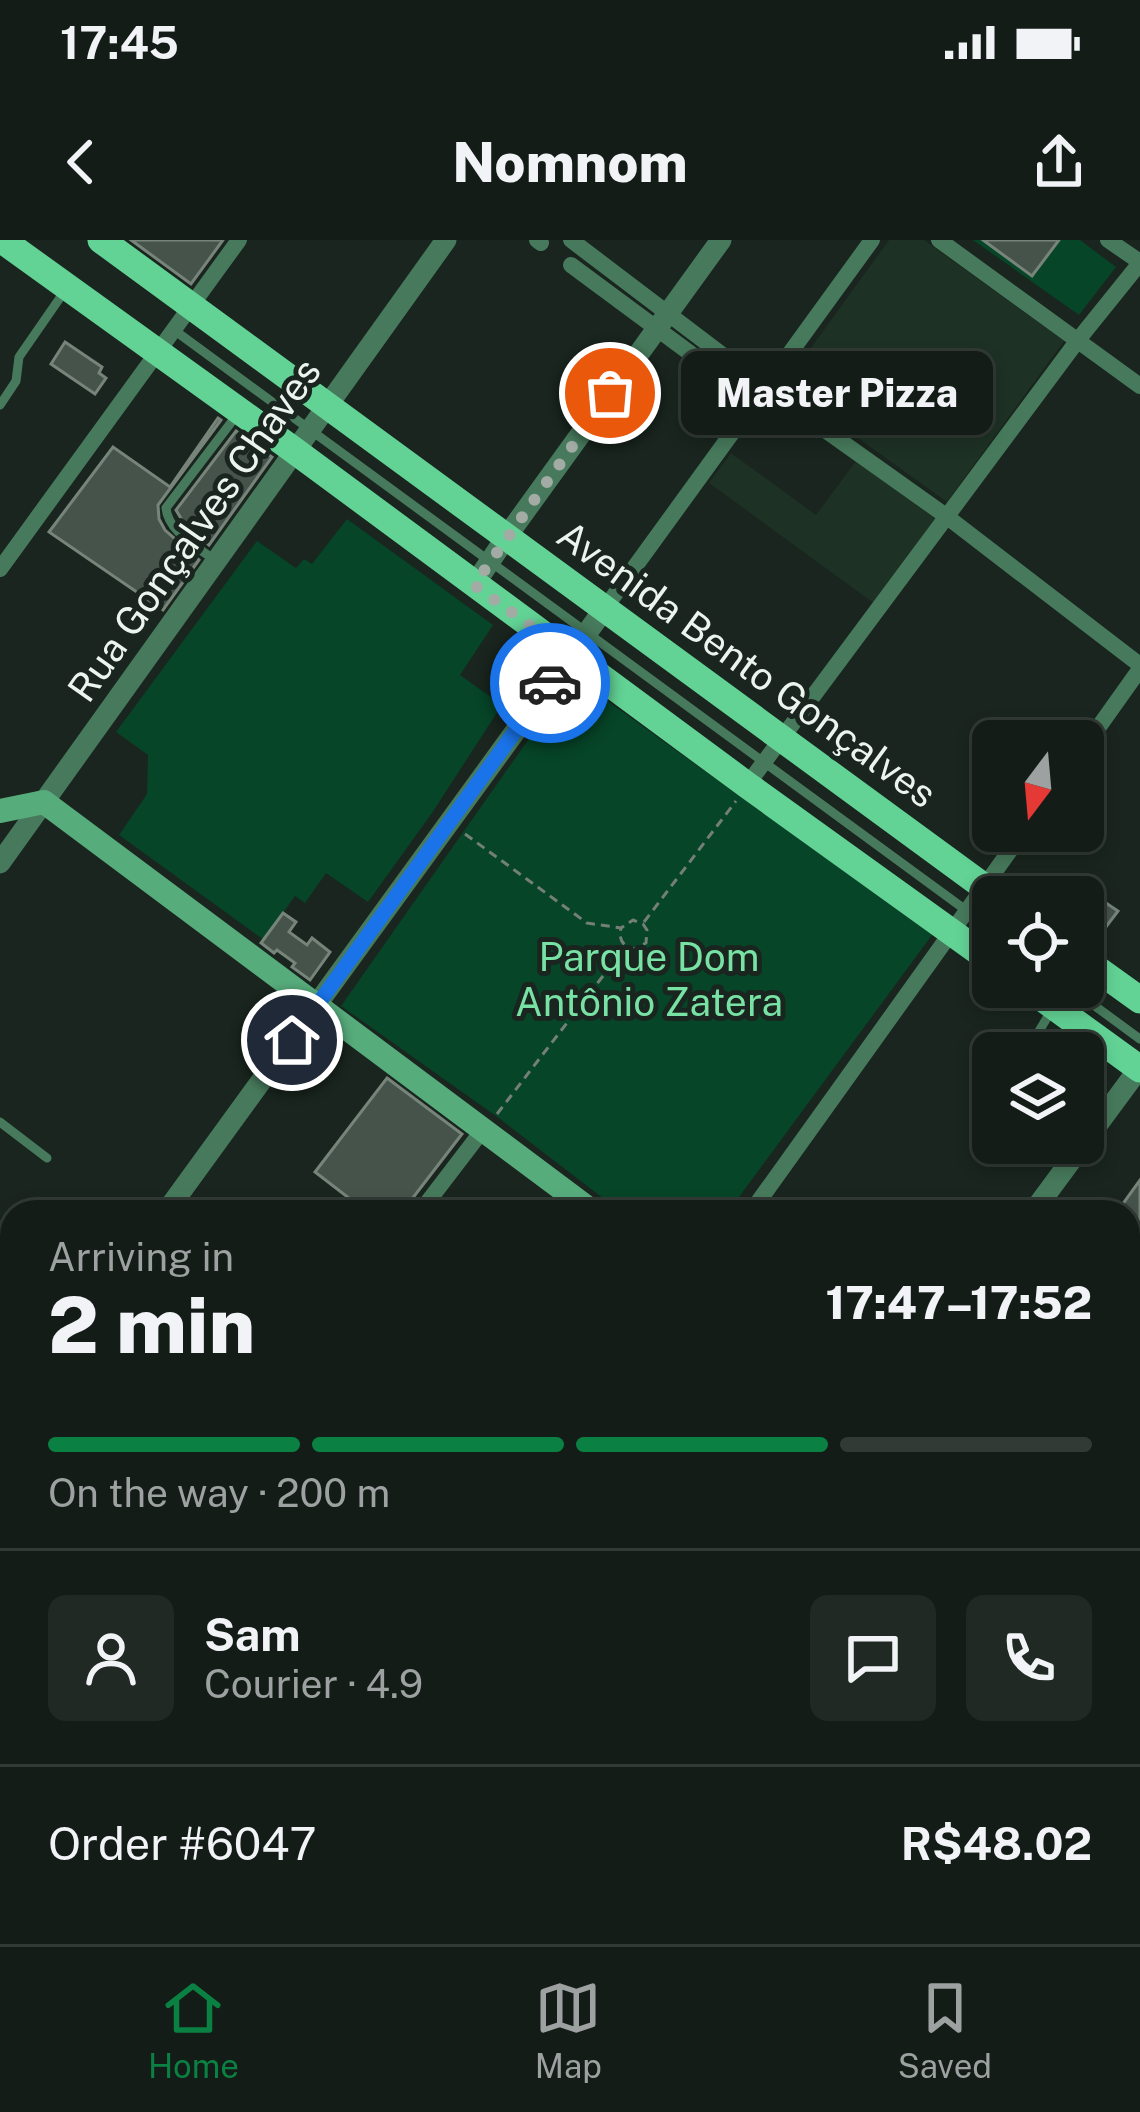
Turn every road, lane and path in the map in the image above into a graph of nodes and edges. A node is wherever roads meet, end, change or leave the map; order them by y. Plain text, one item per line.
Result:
1 (2, 240) edge
2 (101, 240) edge
3 (239, 240) edge
4 (446, 240) edge
5 (571, 240) edge
6 (721, 240) edge
7 (872, 240) edge
8 (939, 240) edge
9 (1108, 240) edge
10 (1140, 262) edge
11 (571, 265) dead end
12 (67, 288) junction
13 (192, 306) junction
14 (663, 320) junction
15 (1078, 340) junction
16 (165, 342) junction
17 (1140, 386) edge
18 (761, 395) junction
19 (0, 405) edge
20 (240, 412) junction
21 (310, 429) junction
22 (946, 516) junction
23 (507, 536) junction
24 (216, 561) junction
25 (0, 569) edge
26 (482, 574) junction
27 (604, 608) junction
28 (579, 644) junction
29 (1140, 667) edge
30 (1103, 720) edge
31 (781, 737) junction
32 (763, 760) junction
33 (743, 791) junction
34 (44, 802) junction
35 (0, 811) edge
36 (463, 833) dead end
37 (3, 851) edge
38 (972, 878) edge
39 (972, 909) edge
40 (958, 921) junction
41 (643, 923) junction
42 (972, 925) edge
43 (621, 928) junction
44 (972, 937) edge
45 (626, 946) junction
46 (1104, 974) edge
47 (1140, 1000) edge
48 (318, 1006) junction
49 (1074, 1008) edge
50 (1082, 1008) edge
51 (1140, 1040) edge
52 (1140, 1068) edge
53 (1104, 1111) edge
54 (0, 1122) edge
55 (489, 1124) junction
56 (47, 1158) dead end
57 (1064, 1164) edge
58 (175, 1200) edge
59 (429, 1200) edge
60 (578, 1200) edge
61 (760, 1200) edge
62 (1041, 1200) edge

1 - 12 main road, Avenida Bento Gonçalves
2 - 13 main road, Avenida Bento Gonçalves
3 - 13 street
4 - 21 street, Rua Gonçalves Chaves
5 - 14 street
6 - 14 street
7 - 18 street
8 - 15 street
9 - 10 street
10 - 15 street
11 - 14 street
12 - 16 main road, Avenida Bento Gonçalves
12 - 19 lane
13 - 16 street
13 - 21 main road, Avenida Bento Gonçalves
14 - 18 street
14 - 23 street
15 - 17 street
15 - 22 street
16 - 20 main road, Avenida Bento Gonçalves
16 - 21 lane
16 - 25 street
18 - 22 street
18 - 27 street
20 - 21 main road, Avenida Bento Gonçalves
20 - 24 lane
21 - 23 main road, Avenida Bento Gonçalves
21 - 24 street, Rua Gonçalves Chaves
21 - 26 main road, Avenida Bento Gonçalves
22 - 29 street
22 - 31 street
23 - 26 street
23 - 27 main road, Avenida Bento Gonçalves
24 - 34 street, Rua Gonçalves Chaves
26 - 28 main road, Avenida Bento Gonçalves
27 - 28 street
27 - 31 main road, Avenida Bento Gonçalves
28 - 32 lane
28 - 33 main road, Avenida Bento Gonçalves
28 - 48 street
29 - 30 street
31 - 32 street
31 - 38 main road, Avenida Bento Gonçalves
32 - 33 street
32 - 40 lane
33 - 40 main road, Avenida Bento Gonçalves
33 - 41 path
34 - 35 main road
34 - 37 street, Rua Gonçalves Chaves
34 - 48 main road
36 - 43 path
39 - 40 street
40 - 42 lane
40 - 44 main road, Avenida Bento Gonçalves
40 - 61 street
41 - 43 path
41 - 45 path
43 - 45 path
45 - 55 path
46 - 47 main road
48 - 55 main road
48 - 58 street
49 - 52 main road
50 - 51 lane
52 - 53 street
54 - 56 lane
55 - 59 street
55 - 60 main road
57 - 62 street

